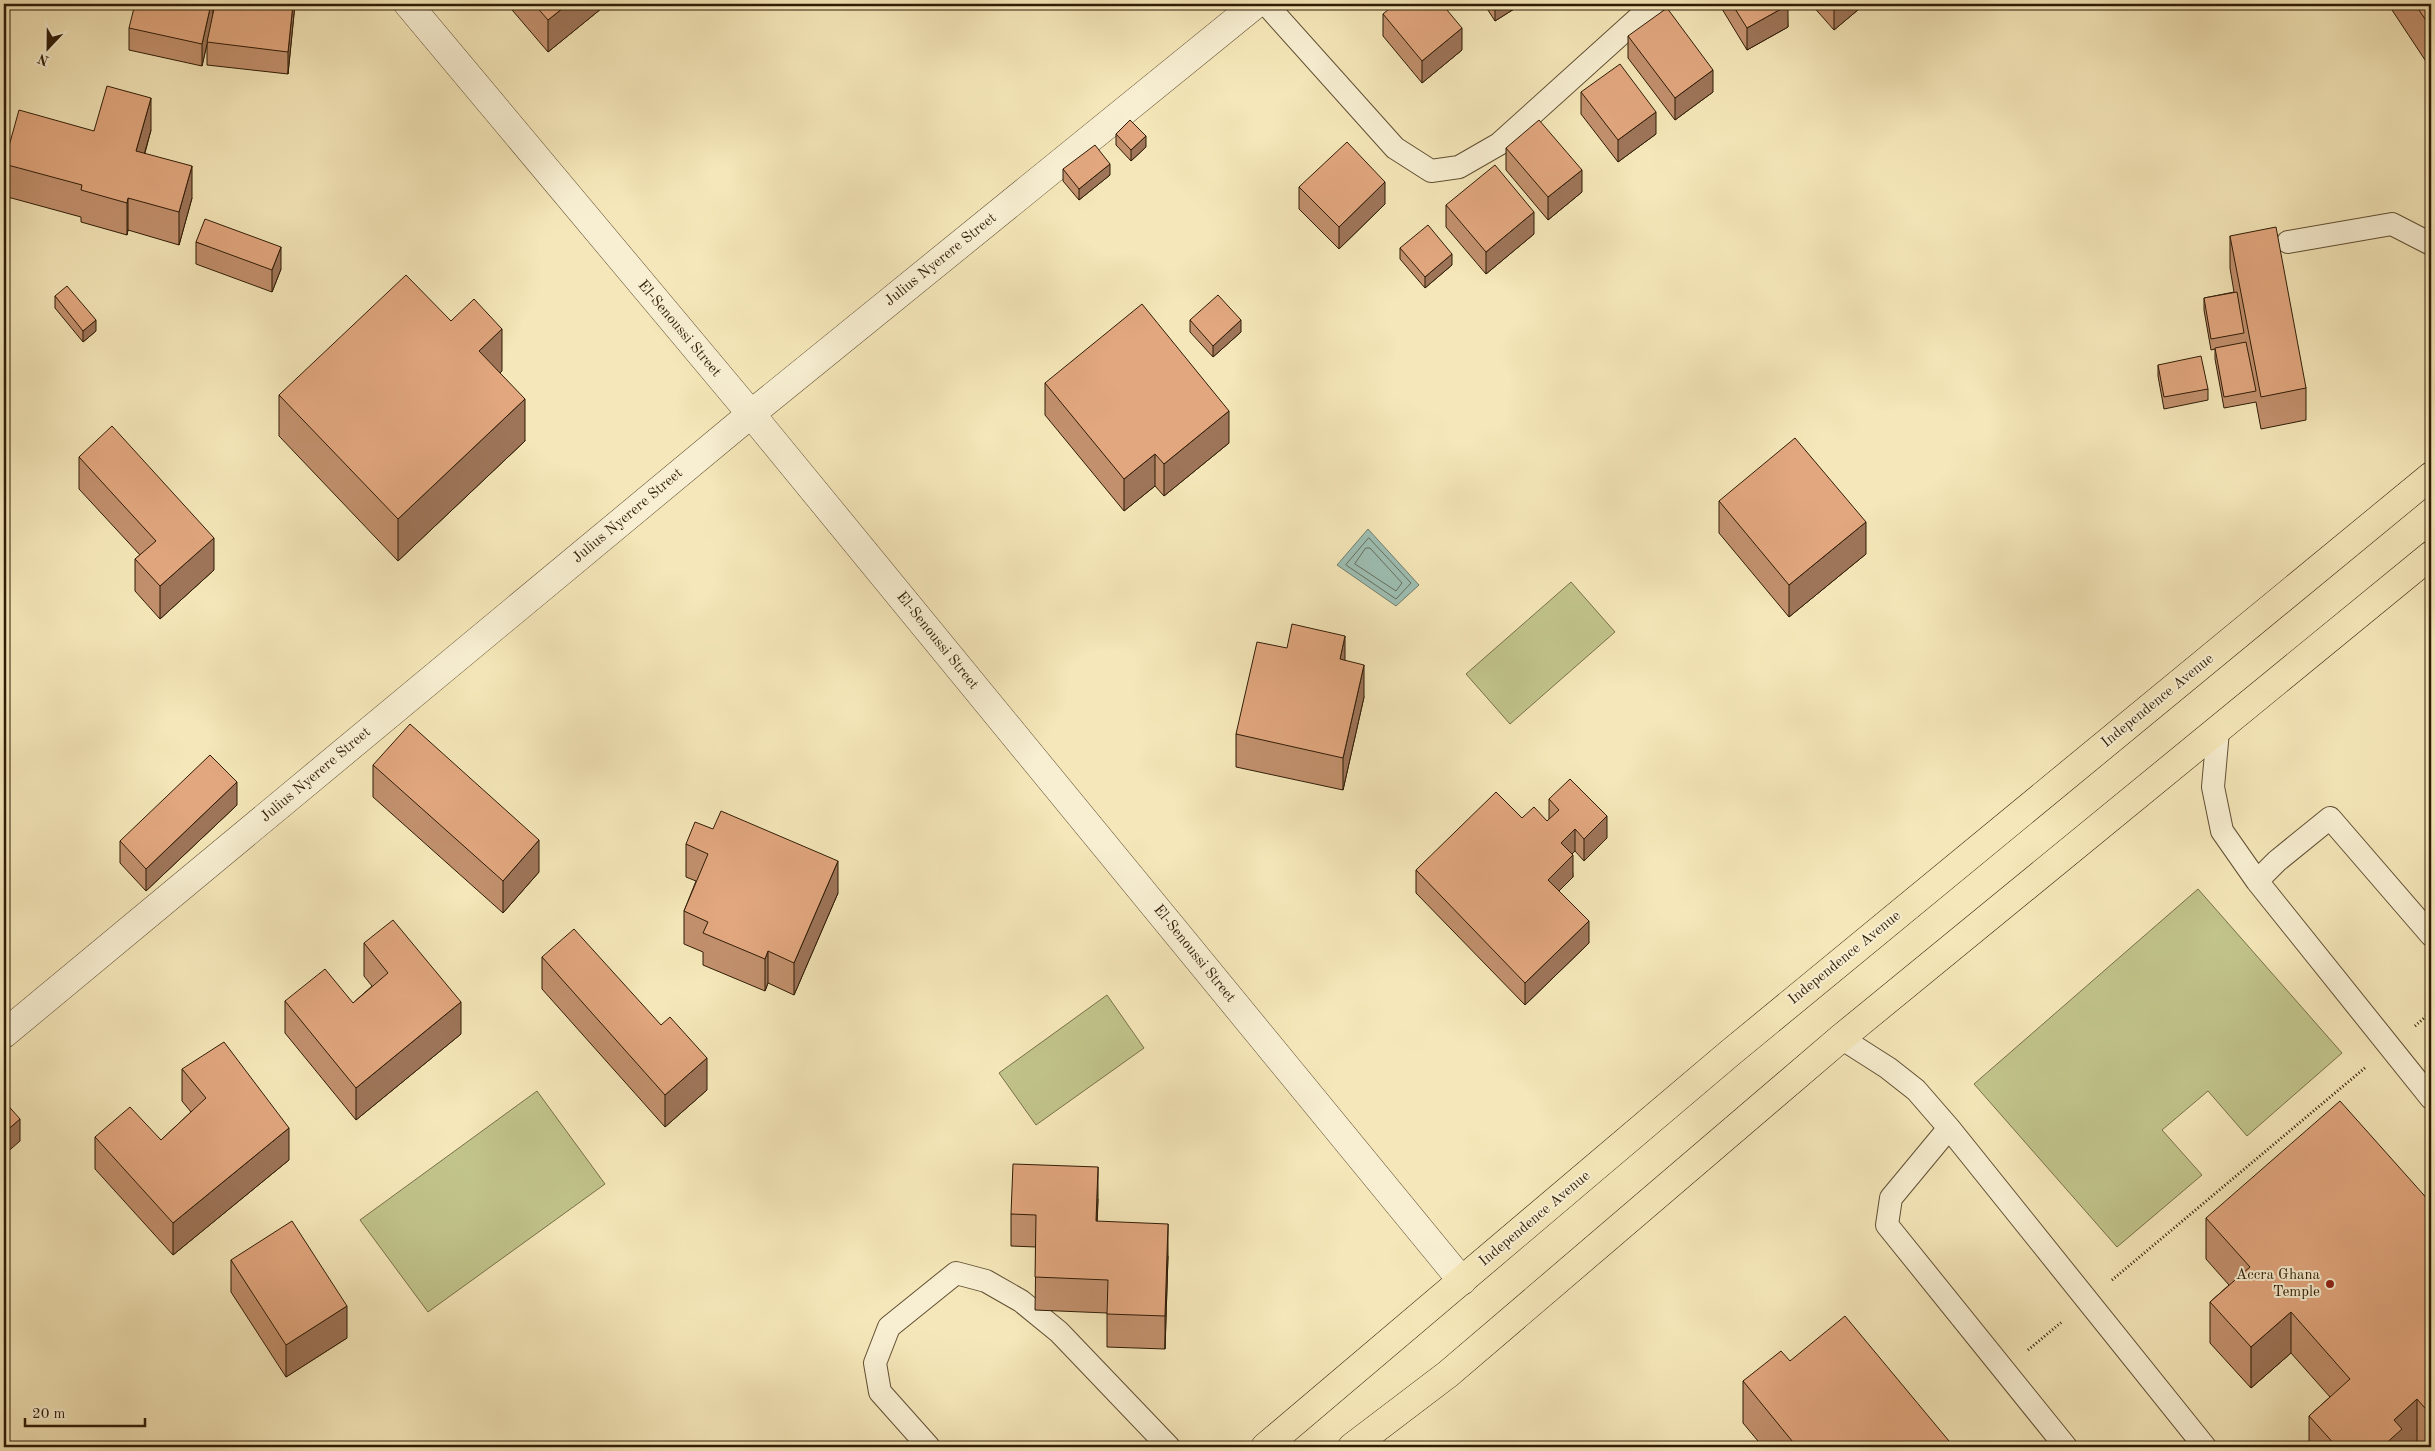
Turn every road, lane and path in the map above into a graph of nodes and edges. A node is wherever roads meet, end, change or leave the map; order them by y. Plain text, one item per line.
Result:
1 (408, 4) edge
2 (1256, 4) edge
3 (1266, 4) edge
4 (1654, 4) edge
5 (2288, 242) dead end
6 (2431, 244) edge
7 (751, 414) junction
8 (2431, 476) edge
9 (2431, 555) edge
10 (2218, 731) junction
11 (2257, 881) junction
12 (2431, 935) edge
13 (2431, 1012) edge
14 (4, 1034) edge
15 (1841, 1038) junction
16 (2389, 1047) junction
17 (2431, 1098) edge
18 (1949, 1128) junction
19 (1462, 1281) junction
20 (2087, 1300) junction
21 (2004, 1370) junction
22 (929, 1447) edge
23 (1169, 1447) edge
24 (1265, 1447) edge
25 (1352, 1447) edge
26 (2066, 1447) edge
27 (2205, 1447) edge

1 - 7 street, El-Senoussi Street
2 - 7 street, Julius Nyerere Street
3 - 4 lane
5 - 6 lane
7 - 14 street, Julius Nyerere Street
7 - 19 street, El-Senoussi Street
8 - 19 main road, Independence Avenue
9 - 10 main road
10 - 11 lane
10 - 15 main road
11 - 12 lane
11 - 16 lane
13 - 16 path
15 - 18 lane
15 - 25 main road
16 - 17 lane
16 - 20 path
18 - 20 lane
18 - 21 lane
19 - 24 main road, Independence Avenue
20 - 21 path
20 - 27 lane
21 - 26 lane
22 - 23 lane

